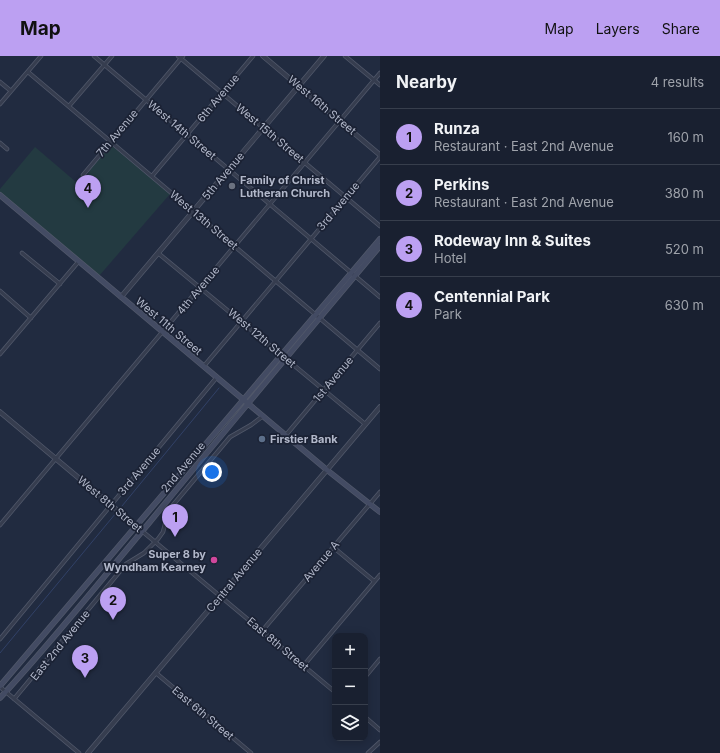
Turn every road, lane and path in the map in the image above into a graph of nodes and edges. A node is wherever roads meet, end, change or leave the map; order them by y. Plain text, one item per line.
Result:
1 (41, 56) edge
2 (94, 56) edge
3 (112, 56) edge
4 (253, 56) edge
5 (263, 56) edge
6 (324, 56) edge
7 (345, 56) edge
8 (180, 57) edge
9 (104, 65) junction
10 (28, 72) junction
11 (380, 73) edge
12 (374, 80) junction
13 (0, 82) edge
14 (380, 85) edge
15 (299, 86) junction
16 (11, 91) junction
17 (222, 93) junction
18 (145, 99) junction
19 (0, 104) edge
20 (69, 106) junction
21 (340, 121) junction
22 (264, 128) junction
23 (187, 134) junction
24 (111, 141) junction
25 (0, 143) edge
26 (7, 149) dead end
27 (380, 156) edge
28 (305, 162) junction
29 (228, 169) junction
30 (83, 174) dead end
31 (152, 176) junction
32 (0, 196) edge
33 (346, 197) junction
34 (270, 204) junction
35 (193, 211) junction
36 (380, 226) edge
37 (311, 239) junction
38 (380, 239) edge
39 (235, 246) junction
40 (380, 246) edge
41 (22, 253) dead end
42 (158, 253) junction
43 (79, 261) junction
44 (353, 275) junction
45 (276, 281) junction
46 (60, 284) junction
47 (200, 287) junction
48 (0, 291) edge
49 (121, 297) junction
50 (380, 297) edge
51 (318, 316) junction
52 (31, 318) junction
53 (241, 322) junction
54 (380, 323) edge
55 (162, 332) junction
56 (358, 350) junction
57 (0, 353) edge
58 (284, 357) junction
59 (204, 366) junction
60 (380, 369) edge
61 (217, 377) junction
62 (324, 390) junction
63 (246, 401) junction
64 (380, 407) edge
65 (0, 412) edge
66 (263, 416) junction
67 (365, 424) junction
68 (286, 435) junction
69 (56, 458) junction
70 (327, 470) junction
71 (380, 492) edge
72 (370, 504) junction
73 (111, 505) junction
74 (380, 512) edge
75 (0, 525) edge
76 (136, 526) junction
77 (142, 530) junction
78 (156, 542) junction
79 (333, 547) junction
80 (380, 575) edge
81 (374, 581) junction
82 (220, 596) junction
83 (262, 631) junction
84 (0, 640) edge
85 (380, 659) edge
86 (304, 665) junction
87 (156, 673) junction
88 (368, 673) edge
89 (0, 686) edge
90 (332, 689) edge
91 (6, 692) junction
92 (0, 698) edge
93 (14, 699) junction
94 (368, 720) edge
95 (380, 730) edge
96 (380, 742) edge
97 (79, 753) edge
98 (88, 753) edge
99 (251, 753) edge
100 (368, 753) edge

1 - 10 street
2 - 9 street, West 14th Street
3 - 9 street
4 - 17 street, 6th Avenue
5 - 15 street, West 16th Street
6 - 15 street, 5th Avenue
7 - 12 street
8 - 17 street, West 15th Street
8 - 18 street, 7th Avenue
9 - 18 street, West 14th Street
9 - 20 street
10 - 16 street
10 - 20 street, West 13th Street
11 - 12 street, 4th Avenue
12 - 14 street
12 - 21 street, 4th Avenue
13 - 16 street
15 - 21 street, West 16th Street
15 - 22 street, 5th Avenue
16 - 19 street
17 - 22 street, West 15th Street
17 - 23 street, 6th Avenue
18 - 23 street, West 14th Street
18 - 24 street, 7th Avenue
20 - 24 street, West 13th Street
21 - 27 street, West 16th Street
21 - 28 street, 4th Avenue
22 - 28 street, West 15th Street
22 - 29 street, 5th Avenue
23 - 29 street, West 14th Street
23 - 31 street, 6th Avenue
24 - 30 street, 7th Avenue
24 - 31 street, West 13th Street
25 - 26 street
27 - 33 street, 3rd Avenue
28 - 33 street, West 15th Street
28 - 34 street, 4th Avenue
29 - 34 street, West 14th Street
29 - 35 street, 5th Avenue
31 - 35 street, West 13th Street
32 - 43 main road, West 11th Street
33 - 36 street, West 15th Street
33 - 37 street, 3rd Avenue
34 - 37 street, West 14th Street
34 - 39 street, 4th Avenue
35 - 39 street, West 13th Street
35 - 42 street, 5th Avenue
37 - 44 street, West 14th Street
37 - 45 street, 3rd Avenue
38 - 44 main road, 2nd Avenue
39 - 45 street, West 13th Street
39 - 47 street, 4th Avenue
40 - 44 main road, 2nd Avenue
41 - 46 street
42 - 47 street, West 12th Street
42 - 49 street, 5th Avenue
43 - 46 street
43 - 49 main road, West 11th Street
44 - 50 street, West 14th Street
44 - 51 main road, 2nd Avenue
45 - 51 street, West 13th Street
45 - 53 street, 3rd Avenue
46 - 52 street
47 - 53 street, West 12th Street
47 - 55 street, 4th Avenue
48 - 52 street
49 - 55 main road, West 11th Street
51 - 56 street, West 13th Street
51 - 58 main road, 2nd Avenue
52 - 57 street
53 - 58 street, West 12th Street
53 - 59 street, 3rd Avenue
54 - 56 street, 1st Avenue
55 - 59 main road, West 11th Street
55 - 69 street, 4th Avenue
56 - 60 street, West 13th Street
56 - 62 street, 1st Avenue
58 - 62 street, West 12th Street
58 - 63 main road, 2nd Avenue
59 - 61 main road, West 11th Street
61 - 63 main road, West 11th Street
61 - 73 street, 3rd Avenue
62 - 67 street, West 12th Street
62 - 68 street, 1st Avenue
63 - 66 main road, West 11th Street
63 - 76 main road, 2nd Avenue
63 - 77 main road, 2nd Avenue
64 - 67 street, Central Avenue
65 - 69 street, West 8th Street
66 - 68 main road, West 11th Street
66 - 78 street, East 2nd Avenue
67 - 70 street, Central Avenue
68 - 70 main road, West 11th Street
69 - 73 street, West 8th Street
69 - 75 street, 4th Avenue
70 - 72 main road, West 11th Street
70 - 82 street, Central Avenue
71 - 72 street, Avenue A
72 - 74 main road, West 11th Street
72 - 79 street, Avenue A
73 - 76 street, West 8th Street
73 - 84 street, 3rd Avenue
76 - 77 street, West 8th Street
76 - 89 main road, 2nd Avenue
77 - 78 street, West 8th Street
77 - 91 main road, 2nd Avenue
78 - 82 street, West 8th Street
78 - 93 street, East 2nd Avenue
79 - 81 street
79 - 83 street, Avenue A
80 - 81 street
81 - 86 street
82 - 83 street, East 8th Street
82 - 87 street, Central Avenue
83 - 86 street, East 8th Street
85 - 88 street
86 - 90 street, East 8th Street
87 - 98 street, Central Avenue
87 - 99 street, East 6th Street
89 - 91 street
91 - 92 main road, 2nd Avenue
91 - 93 street
93 - 97 street
94 - 95 street
96 - 100 street

